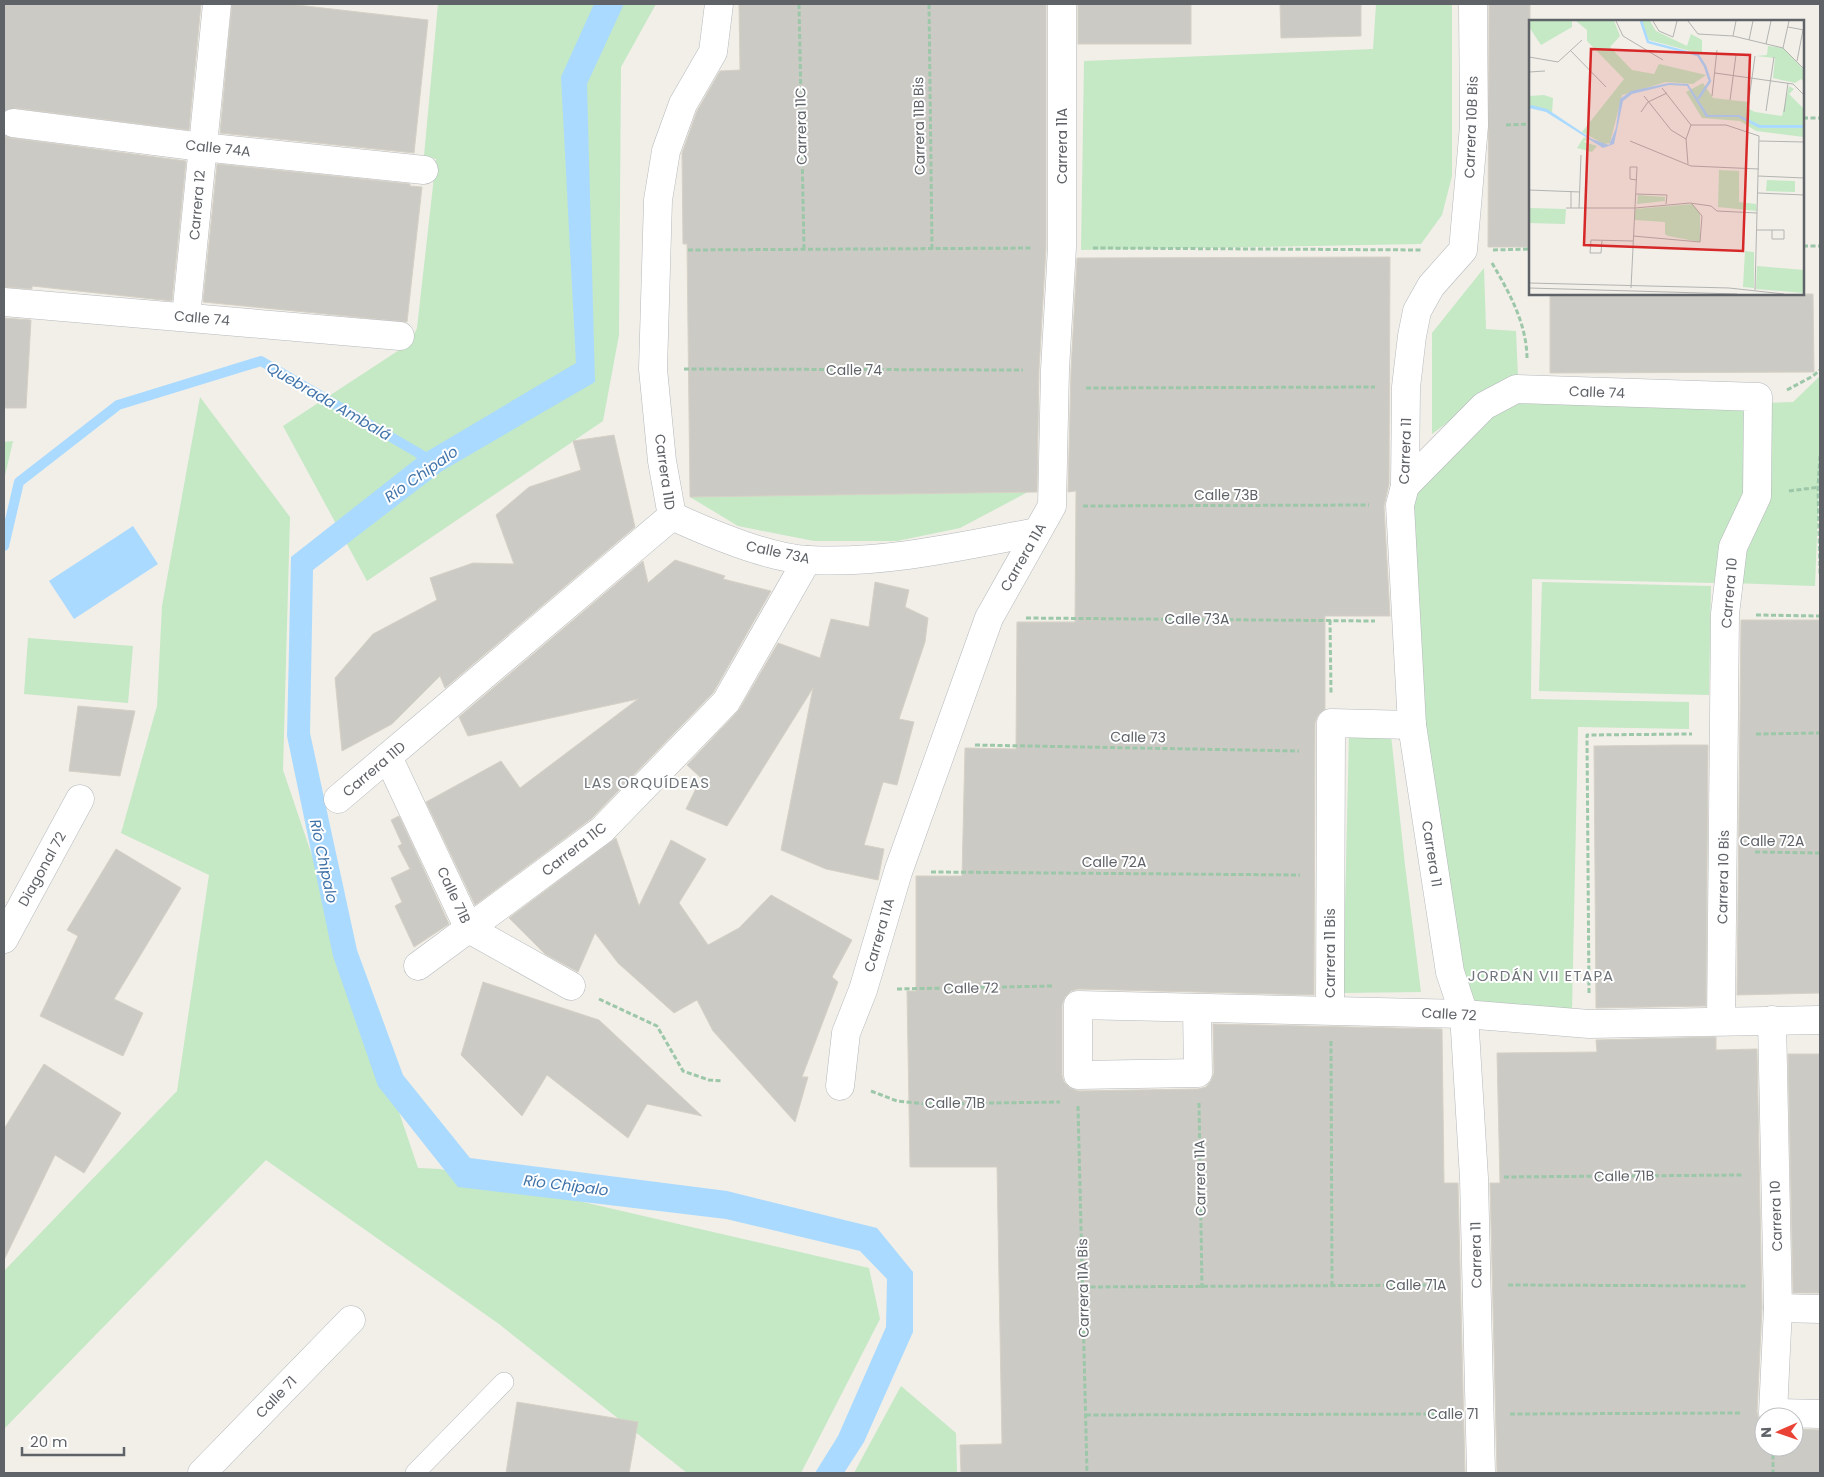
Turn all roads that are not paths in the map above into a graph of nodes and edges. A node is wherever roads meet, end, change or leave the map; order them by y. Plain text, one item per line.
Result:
1 (217, 4) edge
2 (720, 4) edge
3 (1062, 4) edge
4 (1473, 4) edge
5 (13, 124) dead end
6 (202, 147) junction
7 (424, 170) dead end
8 (1463, 250) joint
9 (4, 302) edge
10 (186, 317) junction
11 (400, 336) dead end
12 (1758, 397) joint
13 (1403, 495) junction
14 (672, 516) junction
15 (1037, 532) junction
16 (807, 560) junction
17 (1412, 725) junction
18 (1723, 734) joint
19 (388, 757) junction
20 (80, 799) dead end
21 (338, 799) dead end
22 (469, 928) junction
23 (4, 939) edge
24 (418, 966) dead end
25 (571, 986) road end
26 (1197, 1008) junction
27 (1330, 1010) junction
28 (1464, 1014) junction
29 (1721, 1020) junction
30 (1772, 1020) junction
31 (1820, 1020) edge
32 (841, 1078) road end
33 (1778, 1297) junction
34 (1820, 1309) edge
35 (351, 1320) dead end
36 (504, 1382) dead end
37 (1820, 1414) edge
38 (202, 1473) edge
39 (415, 1473) edge
40 (1481, 1473) edge

1 - 6 street, Carrera 12
2 - 14 street, Carrera 11D
3 - 15 street, Carrera 11A
4 - 8 street, Carrera 10B Bis
5 - 6 street, Calle 74A
6 - 7 street, Calle 74A
6 - 10 street, Carrera 12
8 - 13 street, Carrera 11
9 - 10 street, Calle 74
10 - 11 street, Calle 74
12 - 13 street, Calle 74
12 - 18 street, Carrera 10
13 - 17 street, Carrera 11
14 - 16 street, Calle 73A
14 - 19 street, Carrera 11D
15 - 16 street, Calle 73A
15 - 32 street, Carrera 11A
16 - 22 street, Carrera 11C
17 - 27 street, Carrera 11 Bis
17 - 28 street, Carrera 11
18 - 29 street, Carrera 10 Bis
19 - 21 street, Carrera 11D
19 - 22 street, Calle 71B
20 - 23 street, Diagonal 72
22 - 24 street, Carrera 11C
22 - 25 street, Calle 71B
26 - 26 street, Calle 72
26 - 27 street, Calle 72
27 - 28 street, Calle 72
28 - 29 street, Calle 72
28 - 40 street, Carrera 11
29 - 30 street, Calle 72
30 - 31 street, Calle 72
30 - 33 street, Carrera 10
33 - 34 street
33 - 37 street, Carrera 10
35 - 38 street, Calle 71
36 - 39 lane

